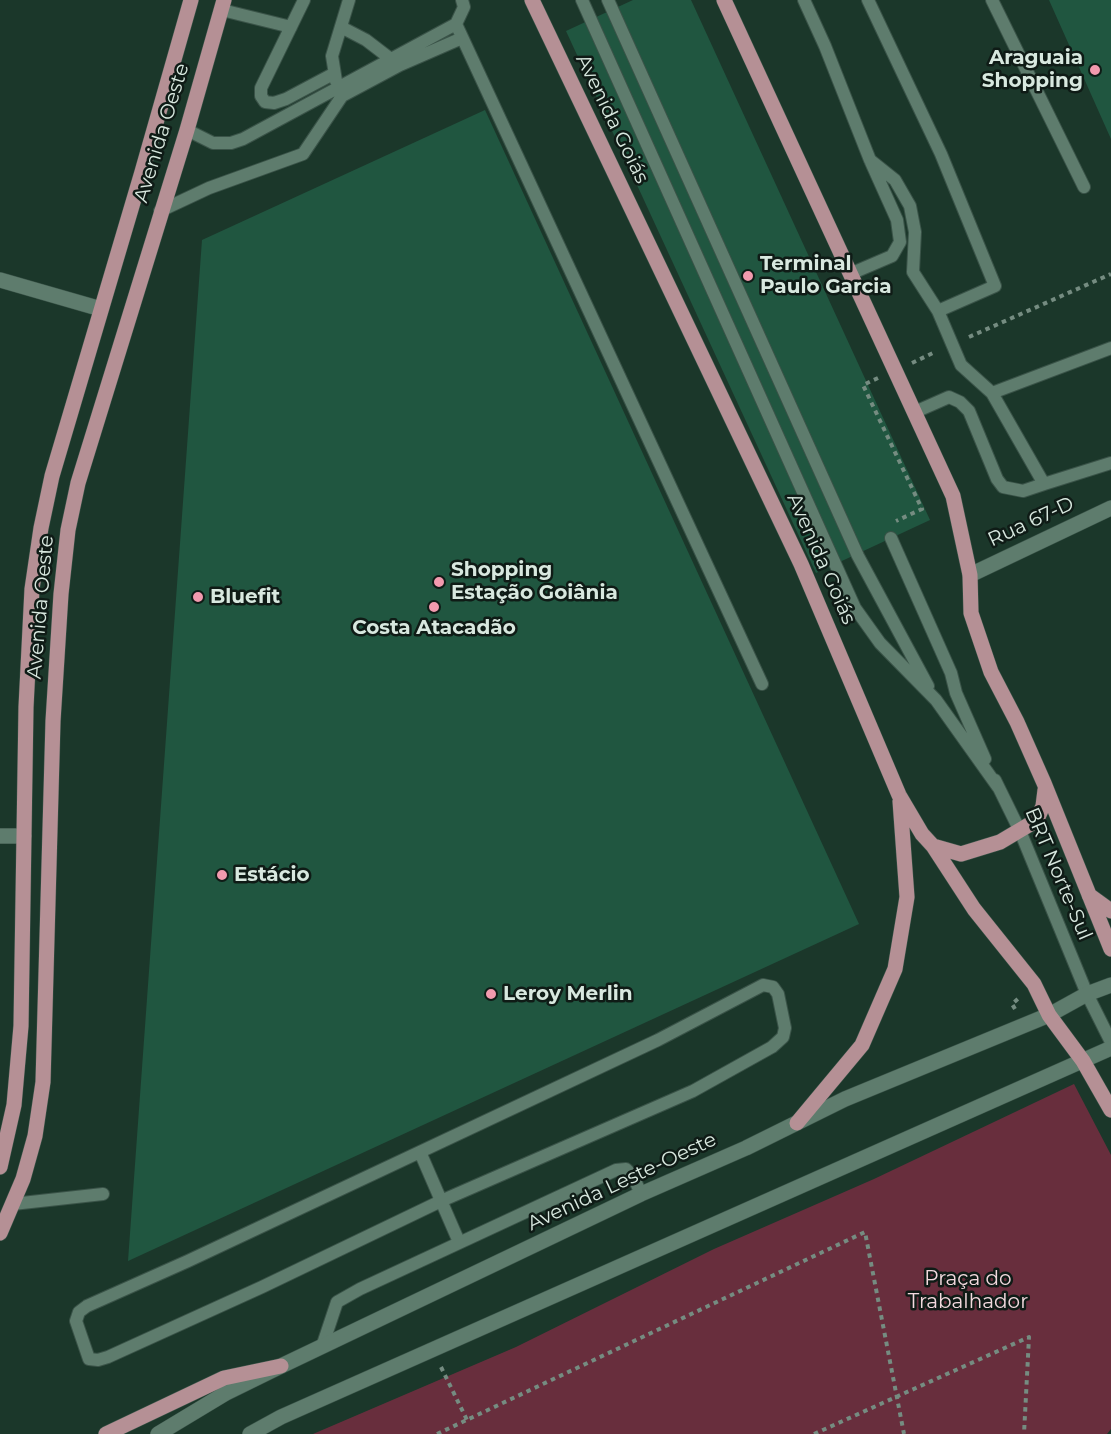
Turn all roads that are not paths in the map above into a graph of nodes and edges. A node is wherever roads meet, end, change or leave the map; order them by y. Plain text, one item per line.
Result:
1 (191, 0) edge
2 (304, 0) edge
3 (349, 0) edge
4 (532, 0) edge
5 (582, 0) edge
6 (608, 0) edge
7 (724, 0) edge
8 (804, 0) edge
9 (868, 0) edge
10 (992, 0) edge
11 (461, 2) edge
12 (223, 5) edge
13 (456, 24) junction
14 (291, 27) junction
15 (341, 27) junction
16 (462, 38) junction
17 (395, 62) junction
18 (333, 74) junction
19 (340, 92) junction
20 (187, 130) junction
21 (870, 160) junction
22 (1084, 187) dead end
23 (160, 211) junction
24 (850, 274) junction
25 (0, 280) edge
26 (101, 309) junction
27 (938, 311) junction
28 (1111, 348) edge
29 (992, 393) junction
30 (915, 412) junction
31 (1111, 463) edge
32 (1044, 484) junction
33 (1111, 508) edge
34 (891, 538) dead end
35 (970, 575) junction
36 (762, 684) dead end
37 (936, 700) junction
38 (1044, 783) junction
39 (998, 787) junction
40 (899, 795) junction
41 (1020, 831) junction
42 (0, 836) edge
43 (24, 836) junction
44 (933, 846) junction
45 (1088, 895) junction
46 (1111, 911) edge
47 (1111, 949) edge
48 (1111, 985) edge
49 (1087, 994) junction
50 (1049, 1015) junction
51 (1111, 1042) edge
52 (1111, 1048) edge
53 (1083, 1061) junction
54 (1111, 1110) edge
55 (797, 1123) junction
56 (420, 1152) junction
57 (0, 1167) edge
58 (103, 1194) dead end
59 (641, 1194) junction
60 (441, 1201) junction
61 (13, 1203) junction
62 (0, 1233) edge
63 (459, 1242) junction
64 (322, 1347) junction
65 (281, 1366) junction
66 (106, 1434) edge
67 (158, 1434) edge
68 (249, 1434) edge

1 - 26 main road, Avenida Oeste
2 - 14 lane
3 - 15 lane
4 - 40 main road, Avenida Goiás
5 - 37 lane
6 - 37 lane
7 - 24 main road
8 - 21 lane
9 - 27 lane
10 - 22 lane
11 - 13 lane
12 - 14 lane
12 - 20 main road, Avenida Oeste
13 - 16 lane
13 - 17 lane
14 - 18 lane
15 - 17 lane
15 - 18 lane
16 - 17 lane
16 - 36 lane
17 - 19 lane
18 - 19 lane
19 - 20 lane
19 - 23 lane
20 - 23 main road, Avenida Oeste
21 - 24 lane
21 - 27 lane
23 - 61 main road, Avenida Oeste
24 - 30 main road
25 - 26 main road
26 - 43 main road, Avenida Oeste
27 - 29 lane
28 - 29 lane
29 - 32 lane
30 - 32 lane
30 - 35 main road
31 - 32 lane
33 - 35 main road, Rua 67-D
34 - 39 lane
35 - 38 main road
37 - 39 lane
38 - 41 main road
38 - 45 main road
39 - 41 lane, BRT Norte-Sul
40 - 44 main road, Avenida Goiás
40 - 55 main road
41 - 44 main road
41 - 49 lane, BRT Norte-Sul
42 - 43 main road
43 - 57 main road, Avenida Oeste
44 - 50 main road, Avenida Goiás
45 - 46 main road
45 - 47 main road
48 - 49 main road, Avenida Leste-Oeste
49 - 50 main road, Avenida Leste-Oeste
49 - 51 lane, BRT Norte-Sul
50 - 53 main road, Avenida Goiás
50 - 55 main road, Avenida Leste-Oeste
52 - 53 main road
53 - 54 main road, Avenida Goiás
53 - 68 main road
55 - 59 main road, Avenida Leste-Oeste
56 - 60 lane
56 - 60 lane
56 - 60 lane
58 - 61 lane
59 - 63 lane
59 - 64 main road, Avenida Leste-Oeste
60 - 63 lane
61 - 62 main road, Avenida Oeste
63 - 64 lane
64 - 65 main road, Avenida Leste-Oeste
65 - 66 main road
65 - 67 main road, Avenida Leste-Oeste

